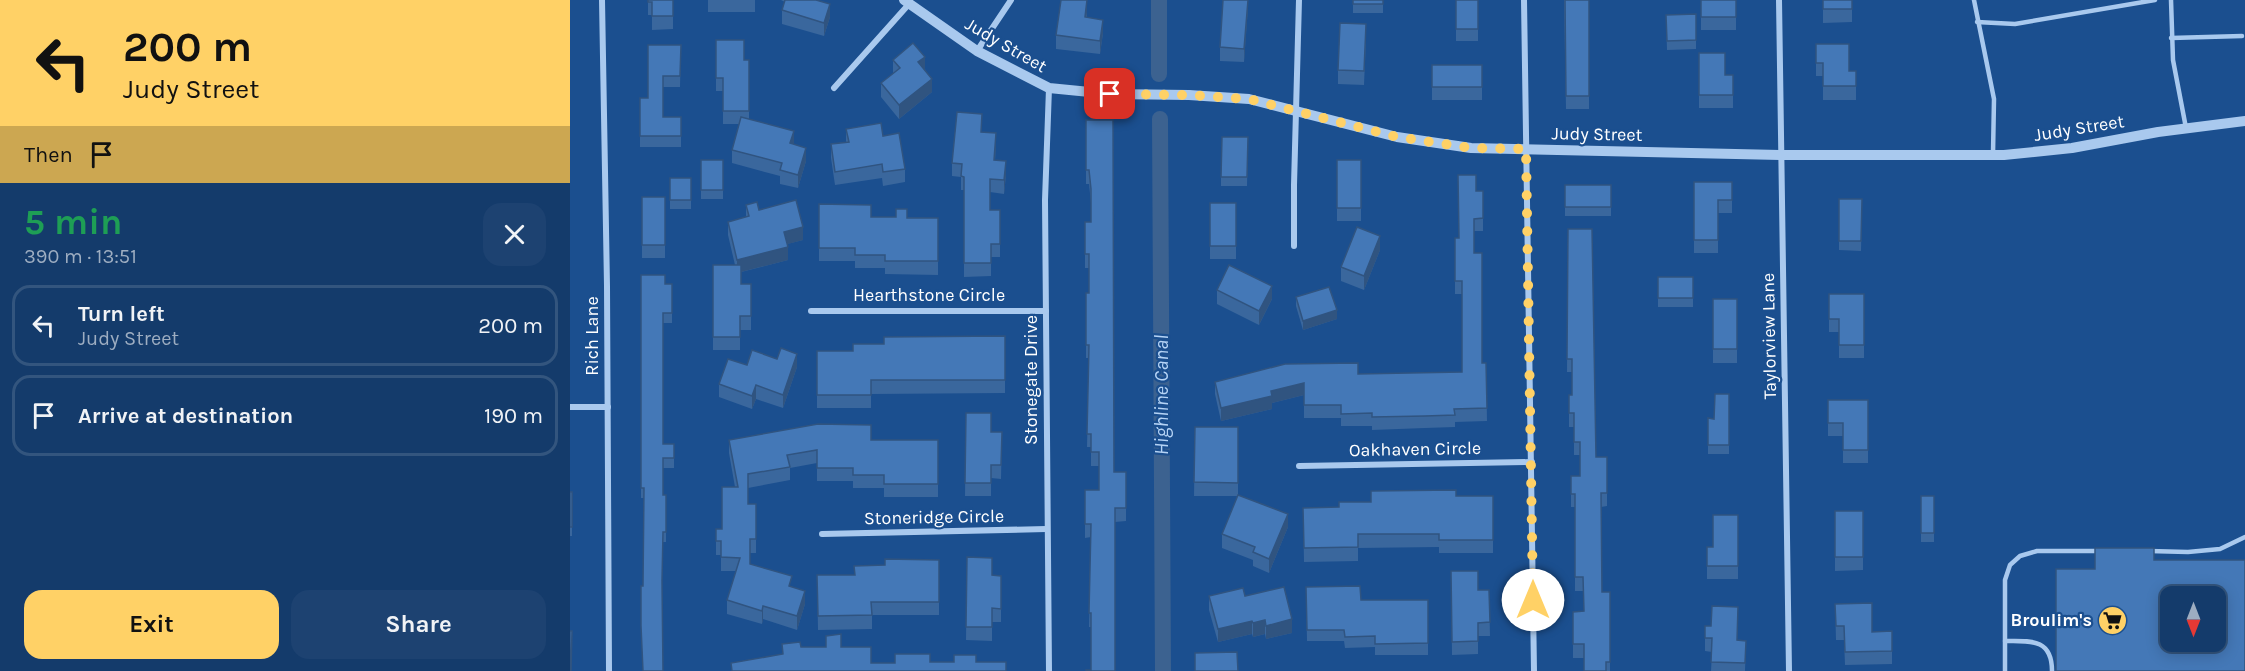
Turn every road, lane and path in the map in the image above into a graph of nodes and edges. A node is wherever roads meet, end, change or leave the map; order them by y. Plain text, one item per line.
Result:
1 (602, 0) edge
2 (1011, 0) edge
3 (1299, 0) edge
4 (1524, 0) edge
5 (1779, 0) edge
6 (1974, 0) edge
7 (2155, 0) edge
8 (2171, 0) edge
9 (906, 2) edge
10 (1977, 22) junction
11 (2242, 36) dead end
12 (2171, 38) junction
13 (977, 51) junction
14 (834, 88) dead end
15 (1048, 88) junction
16 (1296, 110) junction
17 (2245, 120) edge
18 (2186, 128) junction
19 (1526, 149) junction
20 (1781, 155) junction
21 (1993, 155) junction
22 (1294, 246) dead end
23 (811, 311) dead end
24 (1046, 311) junction
25 (570, 407) edge
26 (608, 407) junction
27 (1532, 462) junction
28 (1299, 466) dead end
29 (1046, 529) junction
30 (822, 534) dead end
31 (2245, 537) edge
32 (2106, 551) edge
33 (2141, 551) edge
34 (2005, 641) junction
35 (609, 671) edge
36 (1049, 671) edge
37 (1534, 671) edge
38 (1789, 671) edge
39 (2005, 671) edge
40 (2052, 671) edge

1 - 26 street, Rich Lane
2 - 13 street
3 - 16 street
4 - 19 street
5 - 20 street, Taylorview Lane
6 - 10 lane
7 - 10 lane
8 - 12 lane
9 - 13 street, Judy Street
9 - 14 street
10 - 21 lane
11 - 12 lane
12 - 18 lane
13 - 15 street, Judy Street
15 - 16 street, Judy Street
15 - 24 street, Stonegate Drive
16 - 19 street, Judy Street
16 - 22 street
17 - 18 street, Judy Street
18 - 21 street, Judy Street
19 - 20 street, Judy Street
19 - 27 street
20 - 21 street, Judy Street
20 - 38 street, Taylorview Lane
23 - 24 street, Hearthstone Circle
24 - 29 street, Stonegate Drive
25 - 26 street
26 - 35 street, Rich Lane
27 - 28 street, Oakhaven Circle
27 - 37 street
29 - 30 street, Stoneridge Circle
29 - 36 street, Stonegate Drive
31 - 33 lane
32 - 34 lane
34 - 39 lane
34 - 40 lane

